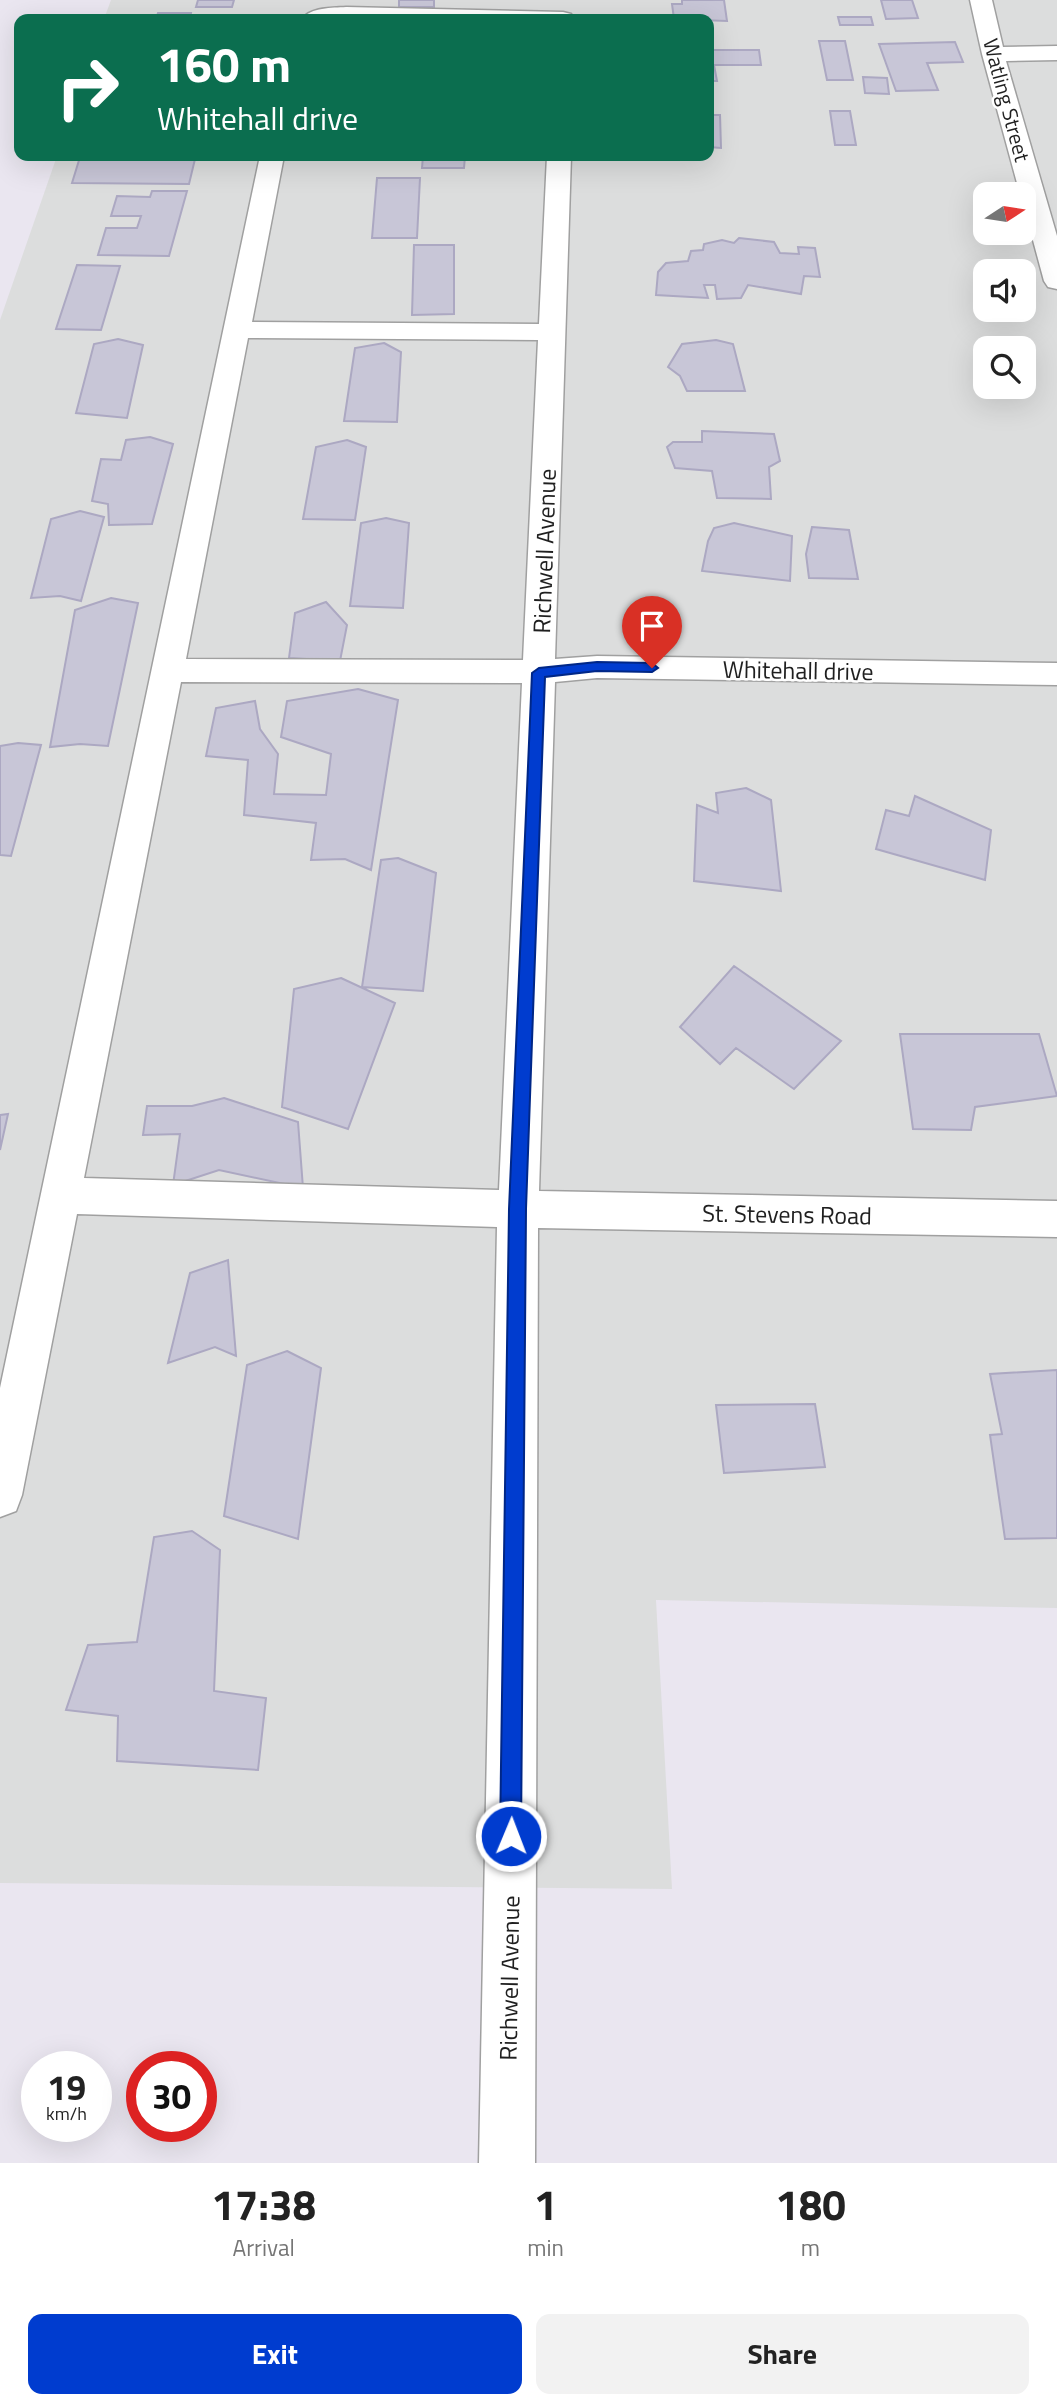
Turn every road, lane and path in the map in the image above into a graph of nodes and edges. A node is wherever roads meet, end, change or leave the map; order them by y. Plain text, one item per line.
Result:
1 (981, 0) edge
2 (336, 14) edge
3 (382, 14) edge
4 (1057, 53) edge
5 (993, 54) junction
6 (271, 161) edge
7 (558, 161) edge
8 (1057, 281) edge
9 (235, 330) junction
10 (553, 332) junction
11 (169, 670) junction
12 (539, 673) junction
13 (1057, 674) edge
14 (59, 1195) junction
15 (518, 1209) junction
16 (1057, 1219) edge
17 (0, 1495) edge
18 (507, 2163) edge

1 - 5 street, Watling Street
2 - 3 street
4 - 5 street
5 - 8 street, Watling Street
6 - 9 street
7 - 10 street, Richwell Avenue
9 - 10 street
9 - 11 street
10 - 12 street, Richwell Avenue
11 - 12 street, Whitehall drive
11 - 14 street
12 - 13 street, Whitehall drive
12 - 15 street, Richwell Avenue
14 - 15 street, St. Stevens Road
14 - 17 street
15 - 16 street, St. Stevens Road
15 - 18 street, Richwell Avenue

